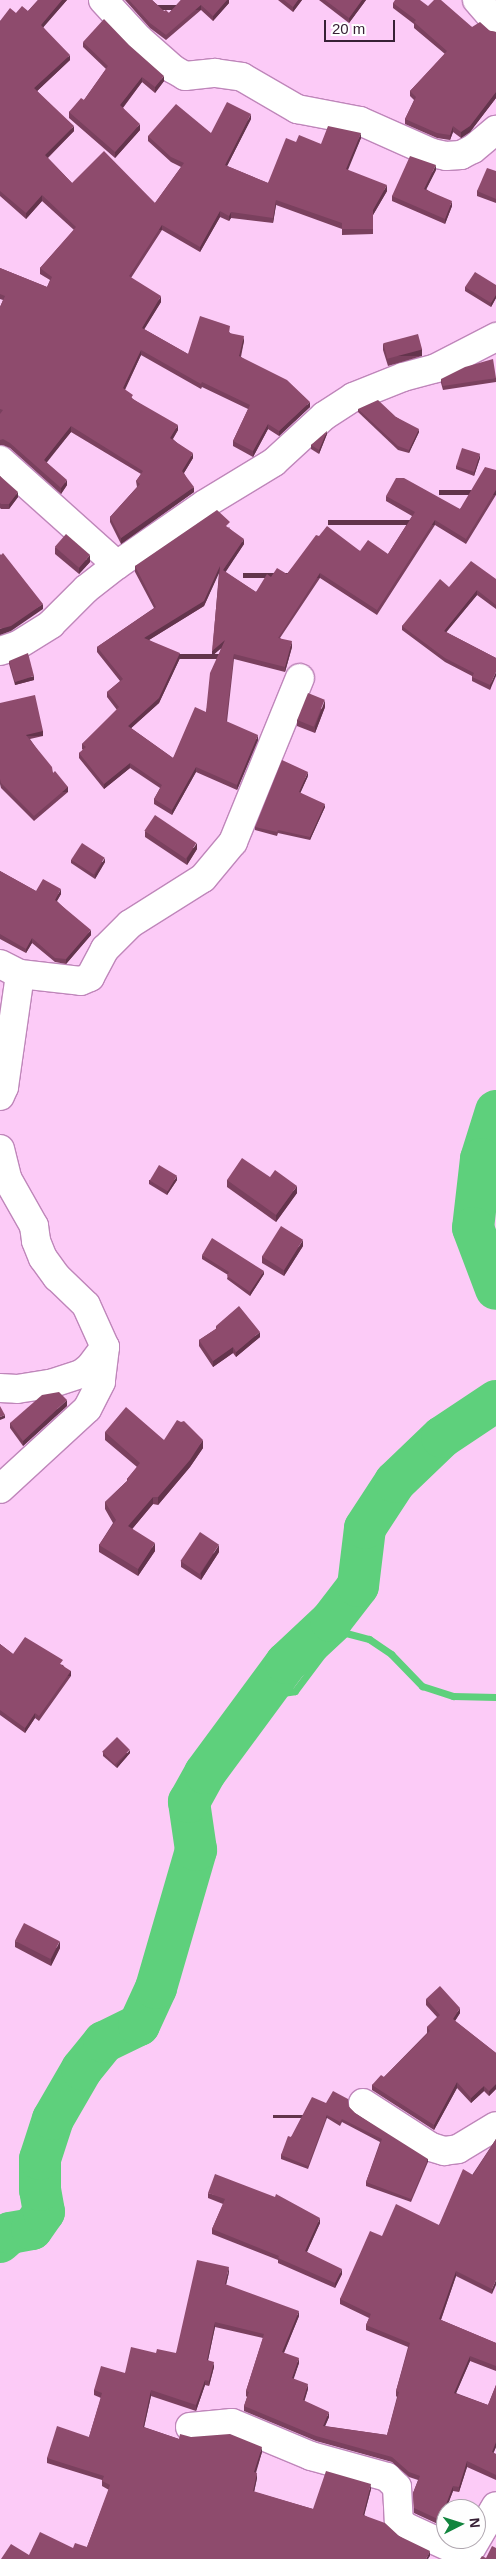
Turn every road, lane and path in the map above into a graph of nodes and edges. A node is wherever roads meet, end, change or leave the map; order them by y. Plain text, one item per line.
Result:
1 (103, 0) edge
2 (477, 0) edge
3 (496, 22) edge
4 (496, 130) edge
5 (496, 337) edge
6 (0, 460) edge
7 (116, 565) junction
8 (0, 651) edge
9 (300, 678) dead end
10 (10, 969) edge
11 (0, 1096) edge
12 (0, 1149) edge
13 (105, 1347) junction
14 (0, 1388) edge
15 (0, 1489) edge
16 (363, 2103) dead end
17 (496, 2126) edge
18 (190, 2427) dead end
19 (496, 2506) edge
20 (466, 2557) edge

1 - 4 street
2 - 3 street
5 - 7 street
6 - 7 street
7 - 8 street
9 - 10 street
10 - 11 street
12 - 13 street
13 - 14 street
13 - 15 street
16 - 17 street
18 - 20 street
19 - 20 street

